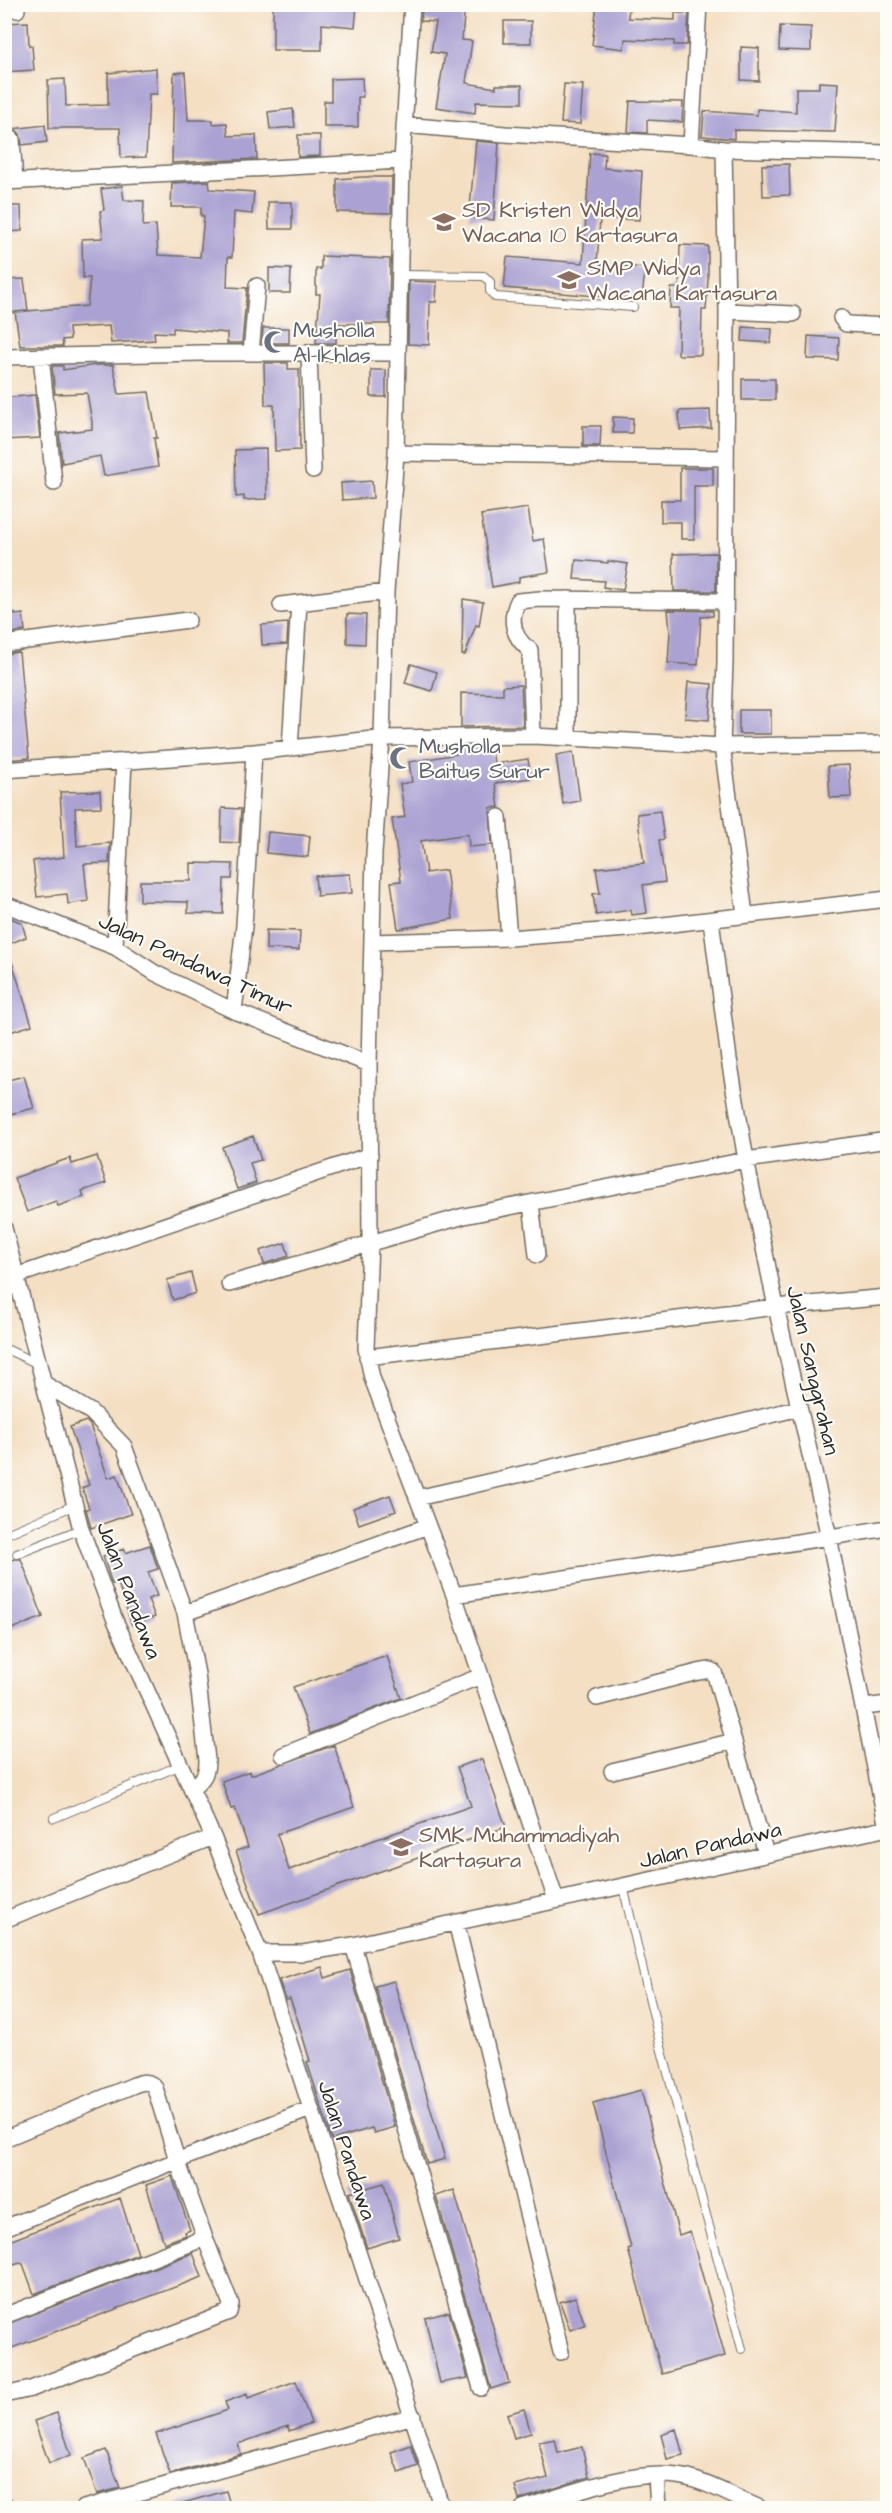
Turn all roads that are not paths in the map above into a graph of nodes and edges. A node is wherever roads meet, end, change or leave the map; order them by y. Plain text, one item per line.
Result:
1 (412, 4) edge
2 (699, 4) edge
3 (404, 125) junction
4 (12, 139) dead end
5 (691, 145) junction
6 (724, 149) junction
7 (888, 153) edge
8 (402, 161) junction
9 (10, 182) edge
10 (399, 275) junction
11 (257, 285) dead end
12 (633, 307) dead end
13 (727, 311) junction
14 (793, 314) dead end
15 (841, 318) dead end
16 (888, 326) edge
17 (251, 353) junction
18 (309, 353) junction
19 (397, 353) junction
20 (41, 356) junction
21 (4, 357) edge
22 (396, 453) junction
23 (724, 458) junction
24 (313, 470) dead end
25 (54, 483) dead end
26 (386, 592) junction
27 (568, 599) junction
28 (726, 601) junction
29 (299, 603) junction
30 (281, 605) dead end
31 (188, 620) dead end
32 (4, 644) edge
33 (533, 736) junction
34 (382, 738) junction
35 (568, 738) junction
36 (888, 744) edge
37 (722, 746) junction
38 (290, 748) junction
39 (254, 752) junction
40 (124, 760) junction
41 (4, 770) edge
42 (499, 817) dead end
43 (888, 899) edge
44 (4, 904) edge
45 (745, 914) junction
46 (711, 920) junction
47 (509, 938) junction
48 (372, 942) junction
49 (115, 947) junction
50 (234, 1011) junction
51 (369, 1064) junction
52 (888, 1140) edge
53 (370, 1155) junction
54 (746, 1160) junction
55 (531, 1203) junction
56 (4, 1227) edge
57 (370, 1241) junction
58 (537, 1255) dead end
59 (16, 1276) junction
60 (229, 1284) dead end
61 (888, 1297) edge
62 (776, 1307) junction
63 (4, 1348) edge
64 (368, 1357) junction
65 (38, 1365) junction
66 (43, 1383) junction
67 (799, 1408) junction
68 (417, 1498) junction
69 (75, 1505) junction
70 (428, 1526) junction
71 (81, 1528) junction
72 (888, 1528) edge
73 (4, 1535) edge
74 (829, 1537) junction
75 (17, 1554) dead end
76 (454, 1595) junction
77 (185, 1613) junction
78 (481, 1676) junction
79 (597, 1698) dead end
80 (888, 1704) edge
81 (865, 1707) junction
82 (734, 1741) junction
83 (283, 1755) dead end
84 (181, 1765) junction
85 (612, 1771) dead end
86 (192, 1789) junction
87 (54, 1818) dead end
88 (887, 1828) edge
89 (213, 1837) junction
90 (766, 1854) junction
91 (623, 1886) junction
92 (556, 1900) junction
93 (4, 1920) edge
94 (456, 1922) junction
95 (353, 1945) junction
96 (260, 1953) junction
97 (310, 2109) junction
98 (4, 2139) edge
99 (177, 2160) junction
100 (4, 2228) edge
101 (205, 2238) junction
102 (4, 2316) edge
103 (742, 2349) dead end
104 (561, 2352) dead end
105 (482, 2388) dead end
106 (4, 2395) edge
107 (413, 2416) junction
108 (656, 2476) junction
109 (4, 2503) edge
110 (6, 2508) edge
111 (84, 2508) edge
112 (442, 2508) edge
113 (524, 2508) edge
114 (658, 2508) edge
115 (759, 2508) edge

1 - 3 street
2 - 5 street
3 - 5 street
3 - 8 street
4 - 9 street
5 - 6 street
6 - 7 street
6 - 13 street
8 - 9 street
8 - 10 street
10 - 12 lane
10 - 19 street
11 - 17 street
13 - 14 street
13 - 23 street
15 - 16 street
17 - 18 street
17 - 20 street
18 - 19 street
18 - 24 street
19 - 22 street
20 - 21 street
20 - 25 street
22 - 23 street
22 - 26 street
23 - 28 street
26 - 29 street
26 - 34 street
27 - 28 street
27 - 33 street
27 - 35 street
28 - 37 street
29 - 30 street
29 - 38 street
31 - 32 street
33 - 34 street
33 - 35 street
34 - 38 street
34 - 48 street
35 - 37 street
36 - 37 street
37 - 45 street
38 - 39 street
39 - 40 street
39 - 50 street
40 - 41 street
40 - 49 street
42 - 47 street
43 - 45 street
44 - 49 street, Jalan Pandawa Timur
45 - 46 street
46 - 47 street
46 - 54 street, Jalan Sanggrahan
47 - 48 street
48 - 51 street
49 - 50 street, Jalan Pandawa Timur
50 - 51 street, Jalan Pandawa Timur
51 - 53 street
52 - 54 street
53 - 57 street
53 - 59 street
54 - 55 street
54 - 62 street, Jalan Sanggrahan
55 - 57 street
55 - 58 street
56 - 59 street, Jalan Pandawa
57 - 60 street
57 - 64 street
59 - 65 street, Jalan Pandawa
61 - 62 street
62 - 64 street
62 - 67 street, Jalan Sanggrahan
63 - 65 lane
64 - 68 street
65 - 66 street, Jalan Pandawa
66 - 69 street, Jalan Pandawa
66 - 77 street
67 - 68 street
67 - 74 street, Jalan Sanggrahan
68 - 70 street
69 - 71 street, Jalan Pandawa
69 - 73 lane
70 - 76 street
70 - 77 street
71 - 75 lane
71 - 84 street, Jalan Pandawa
72 - 74 street
74 - 76 street
74 - 81 street, Jalan Sanggrahan
76 - 78 street
77 - 86 street
78 - 83 street
78 - 92 street
79 - 82 street
80 - 81 street
81 - 88 street, Jalan Sanggrahan
82 - 85 street
82 - 90 street
84 - 86 street, Jalan Pandawa
84 - 87 lane
86 - 89 street, Jalan Pandawa
88 - 90 street, Jalan Pandawa
89 - 93 street
89 - 96 street, Jalan Pandawa
90 - 91 street, Jalan Pandawa
91 - 92 street, Jalan Pandawa
91 - 103 lane
92 - 94 street, Jalan Pandawa
94 - 95 street, Jalan Pandawa
94 - 104 street
95 - 96 street, Jalan Pandawa
95 - 105 street
96 - 97 street, Jalan Pandawa
97 - 99 street
97 - 107 street, Jalan Pandawa
98 - 99 street
99 - 100 street
99 - 101 street
101 - 102 street
101 - 106 street
107 - 111 street
107 - 112 street, Jalan Pandawa
108 - 113 street
108 - 114 street
108 - 115 street
109 - 110 street

